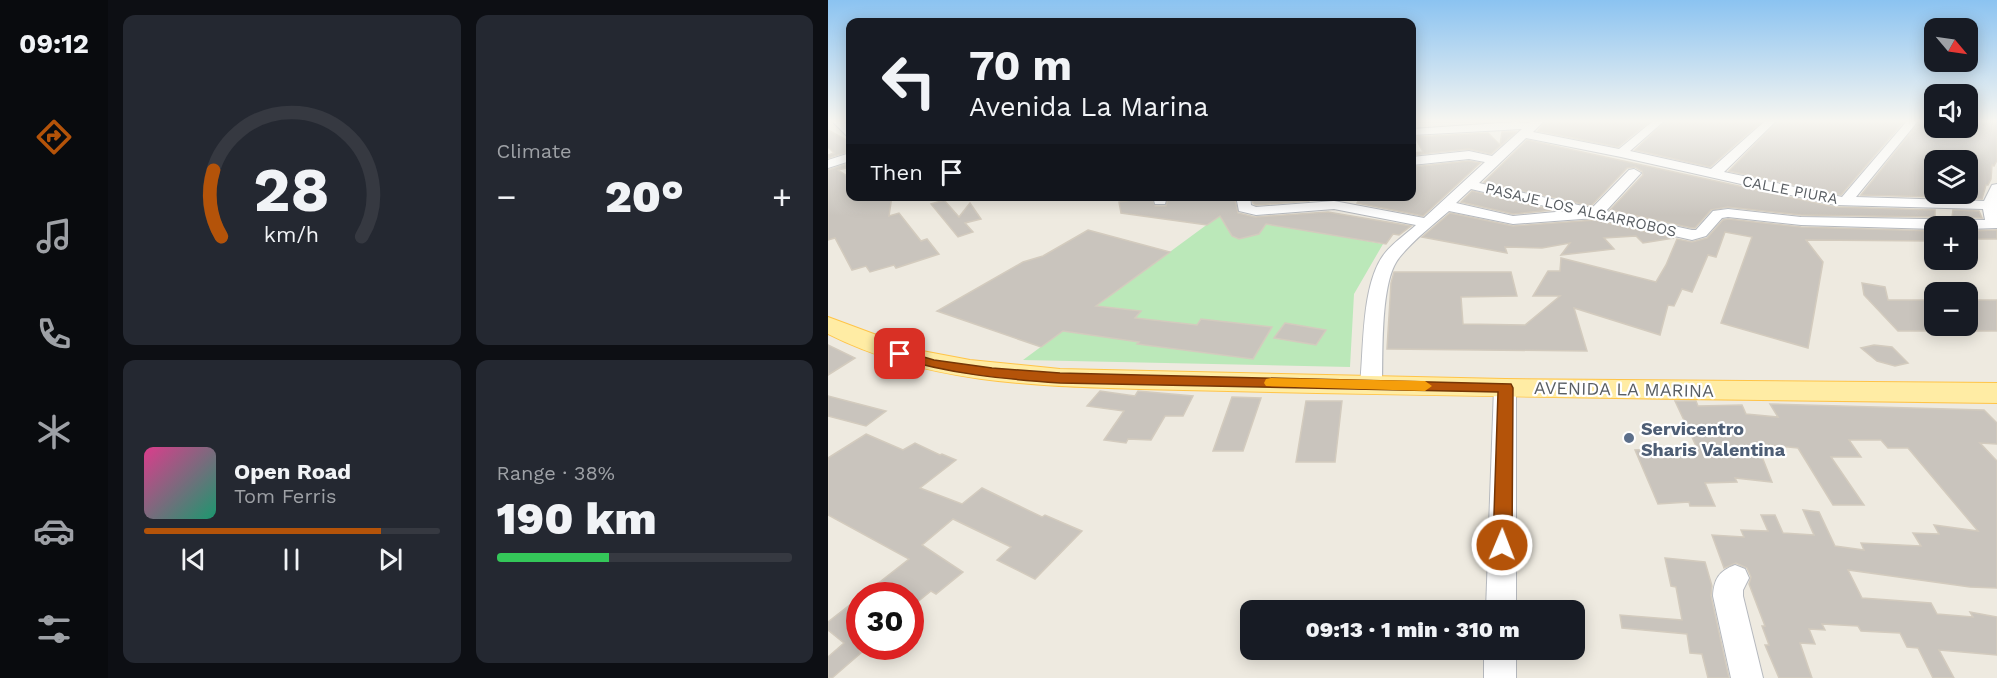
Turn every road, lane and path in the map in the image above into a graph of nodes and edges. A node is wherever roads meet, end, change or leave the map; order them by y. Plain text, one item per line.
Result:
1 (1505, 153) edge
2 (1621, 153) edge
3 (1736, 153) edge
4 (1890, 153) edge
5 (846, 158) edge
6 (1416, 161) edge
7 (1496, 161) junction
8 (828, 164) edge
9 (1634, 173) dead end
10 (1713, 174) junction
11 (1470, 185) junction
12 (1997, 188) edge
13 (1340, 201) edge
14 (1841, 201) junction
15 (1244, 202) edge
16 (1312, 202) edge
17 (1334, 205) junction
18 (1448, 206) junction
19 (1989, 206) junction
20 (1596, 213) junction
21 (1429, 223) junction
22 (1851, 224) junction
23 (828, 324) edge
24 (1371, 385) junction
25 (1505, 388) junction
26 (1997, 393) edge
27 (1735, 578) dead end
28 (1501, 600) edge
29 (1500, 660) edge
30 (1500, 678) edge
31 (1747, 678) edge

1 - 7 street
2 - 10 street, CALLE PIURA
3 - 10 street
4 - 14 street
5 - 8 street
6 - 7 street
7 - 11 street
9 - 20 street
10 - 14 street, CALLE PIURA
11 - 18 street
11 - 20 street, PASAJE LOS ALGARROBOS
12 - 19 street
13 - 17 street
14 - 19 street, CALLE PIURA
14 - 22 street
15 - 16 street
16 - 17 street
17 - 21 street
18 - 20 street
18 - 21 street
19 - 22 street
20 - 22 street, PASAJE LOS ALGARROBOS
21 - 24 street
23 - 24 main road, AVENIDA LA MARINA
24 - 25 main road, AVENIDA LA MARINA
25 - 26 main road, AVENIDA LA MARINA
25 - 28 street
27 - 31 street
29 - 30 street

